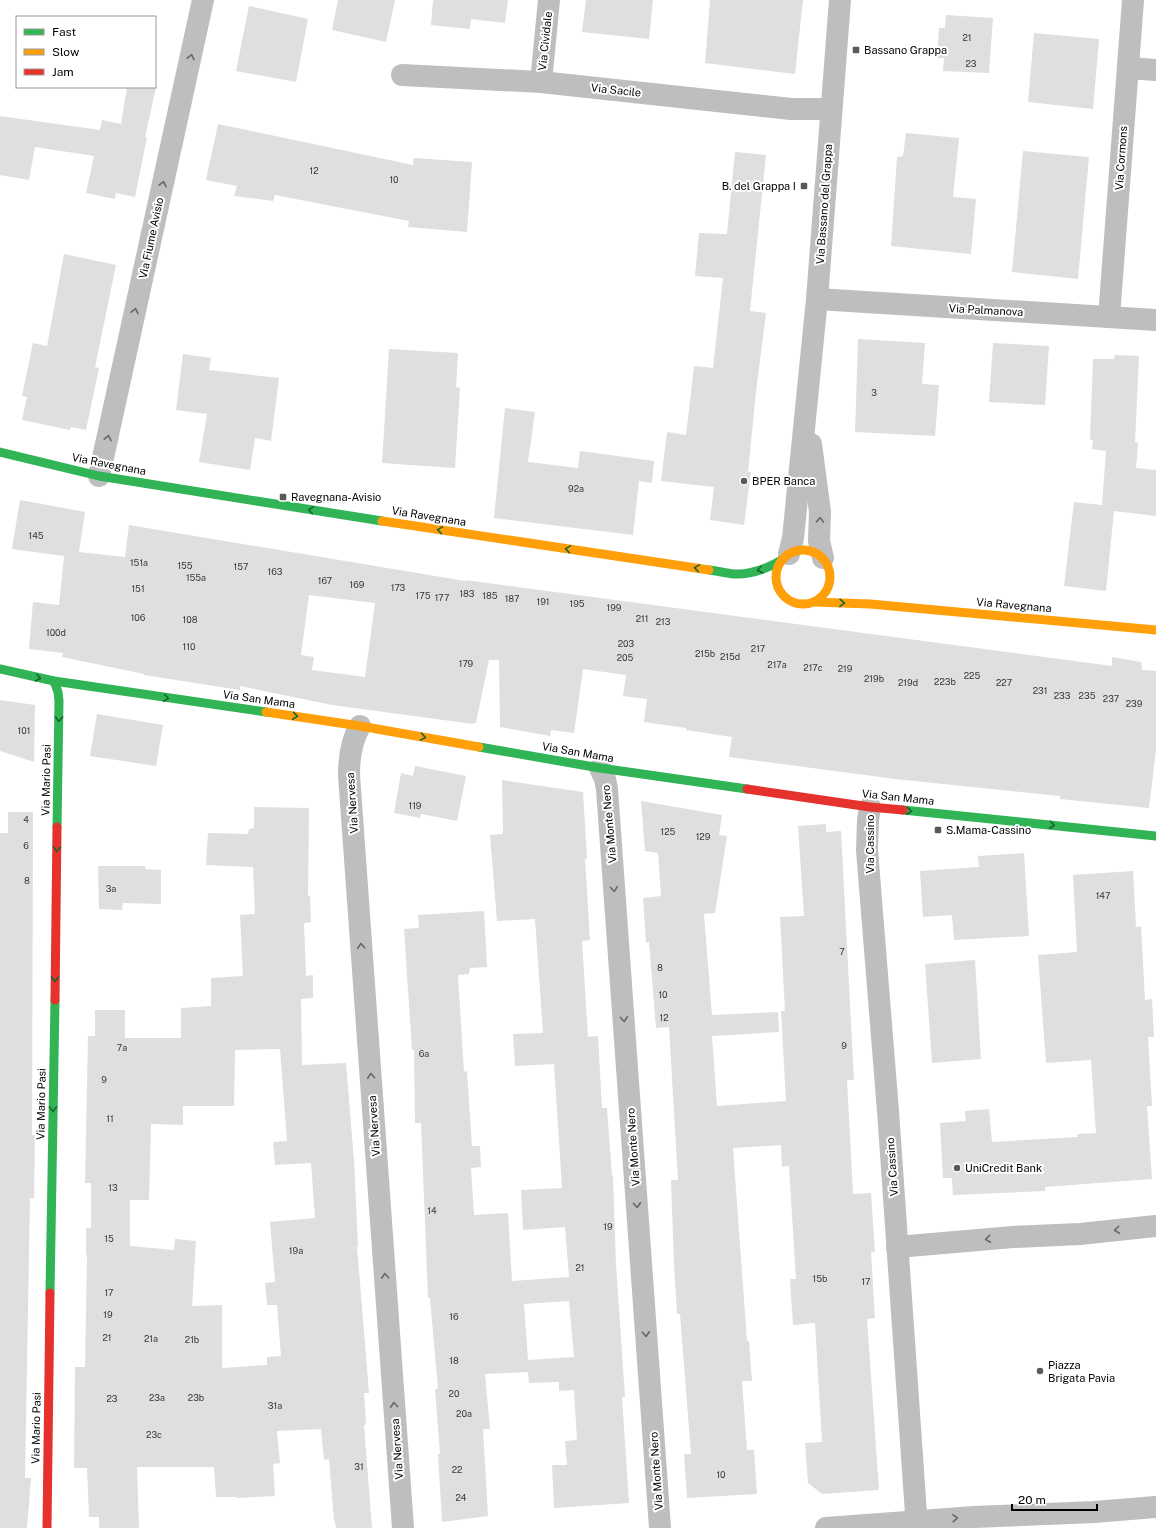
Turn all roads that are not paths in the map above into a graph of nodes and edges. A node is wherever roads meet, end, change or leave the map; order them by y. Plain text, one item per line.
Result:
1 (203, 0) edge
2 (549, 0) edge
3 (840, 0) edge
4 (1134, 0) edge
5 (1128, 68) junction
6 (1156, 70) edge
7 (402, 75) dead end
8 (541, 82) junction
9 (831, 109) junction
10 (817, 299) junction
11 (1109, 317) junction
12 (1156, 320) edge
13 (806, 409) junction
14 (0, 452) edge
15 (99, 476) junction
16 (786, 557) junction
17 (826, 566) junction
18 (840, 583) dead end
19 (856, 596) dead end
20 (814, 602) junction
21 (870, 604) junction
22 (1156, 630) edge
23 (0, 669) edge
24 (54, 681) junction
25 (360, 726) junction
26 (600, 768) junction
27 (870, 807) junction
28 (1155, 837) edge
29 (1156, 1226) edge
30 (897, 1247) junction
31 (1156, 1507) edge
32 (917, 1524) edge
33 (47, 1528) edge
34 (403, 1528) edge
35 (660, 1528) edge
36 (826, 1528) edge

15 -> 1 street, Via Fiume Avisio
2 - 8 street, Via Cividale
3 - 9 street, Via Bassano del Grappa
4 - 5 street, Via Cormons
5 - 6 street
5 - 11 street, Via Cormons
7 - 8 street, Via Sacile
8 - 9 street, Via Sacile
9 - 10 street, Via Bassano del Grappa
10 - 11 street, Via Palmanova
10 - 13 street, Via Bassano del Grappa
11 - 12 street, Via Palmanova
13 - 16 street, Via Bassano del Grappa
17 -> 13 street, Via Bassano del Grappa
14 - 15 street, Via Ravegnana
16 -> 15 street, Via Ravegnana
16 - 17 street
16 - 20 street
17 - 18 street
17 - 20 street
19 - 21 street, Via Ravegnana
20 -> 21 street, Via Ravegnana
21 - 22 street, Via Ravegnana
23 -> 24 street, Via San Mama
24 -> 25 street, Via San Mama
24 -> 33 street, Via Mario Pasi
25 -> 26 street, Via San Mama
34 -> 25 street, Via Nervesa
26 - 27 street, Via San Mama
26 -> 35 street, Via Monte Nero
27 -> 28 street, Via San Mama
27 - 30 street, Via Cassino
29 -> 30 street
30 - 32 street, Via Cassino
32 -> 31 street
32 - 36 street

